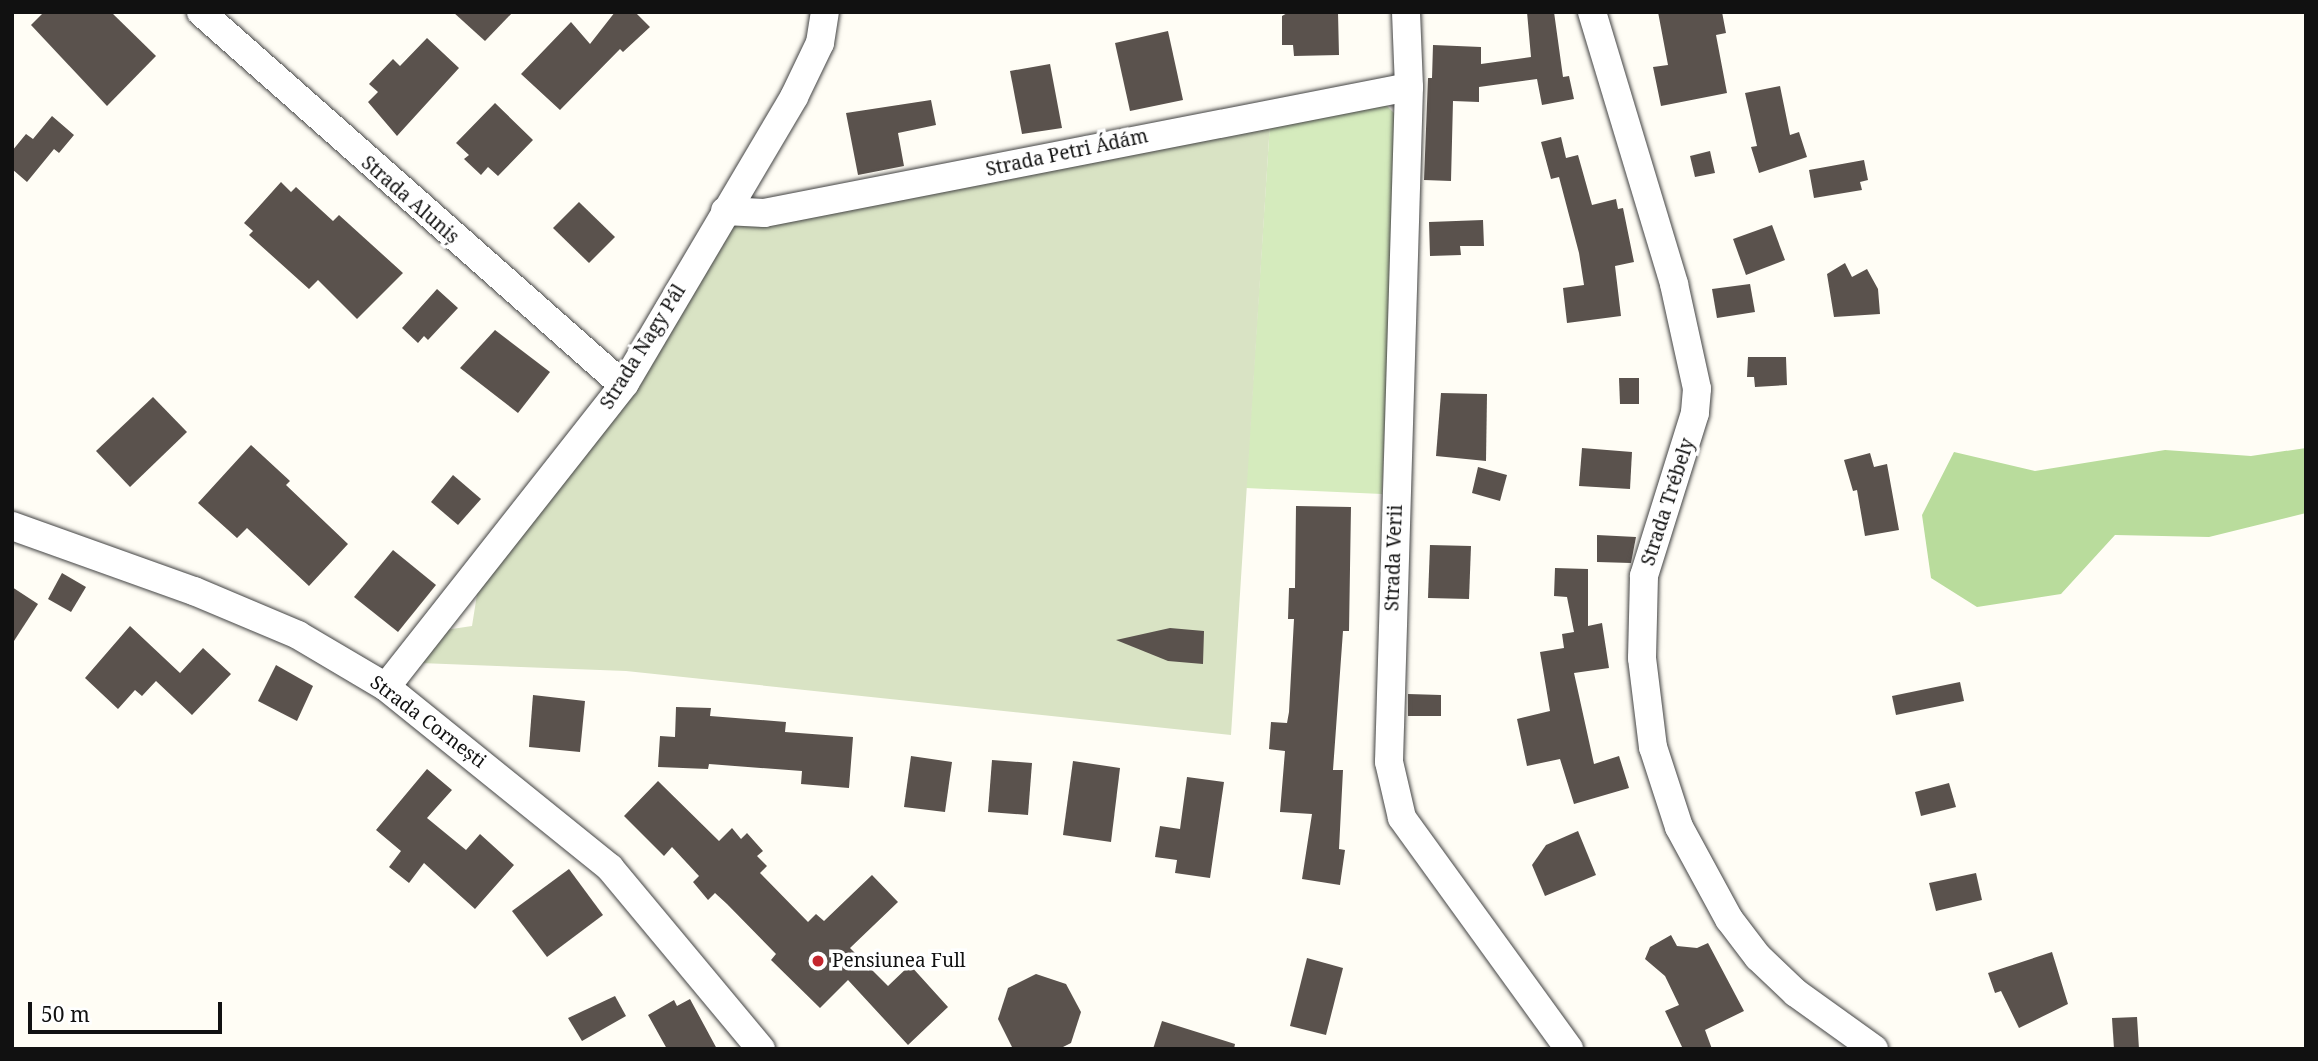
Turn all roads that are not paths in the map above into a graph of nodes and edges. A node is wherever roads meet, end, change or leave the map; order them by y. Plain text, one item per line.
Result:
1 (201, 12) edge
2 (825, 12) edge
3 (1406, 12) edge
4 (1592, 12) edge
5 (1409, 87) junction
6 (725, 211) junction
7 (624, 385) junction
8 (12, 526) edge
9 (386, 687) junction
10 (766, 1047) edge
11 (1569, 1049) edge
12 (1874, 1049) edge

1 - 7 street, Strada Aluniș
2 - 6 street, Strada Nagy Pál
3 - 5 street, Strada Verii
4 - 12 street, Strada Trébely
5 - 6 street, Strada Petri Ádám
5 - 11 street, Strada Verii
6 - 7 street, Strada Nagy Pál
7 - 9 street, Strada Nagy Pál
8 - 9 street, Strada Cornești
9 - 10 street, Strada Cornești

